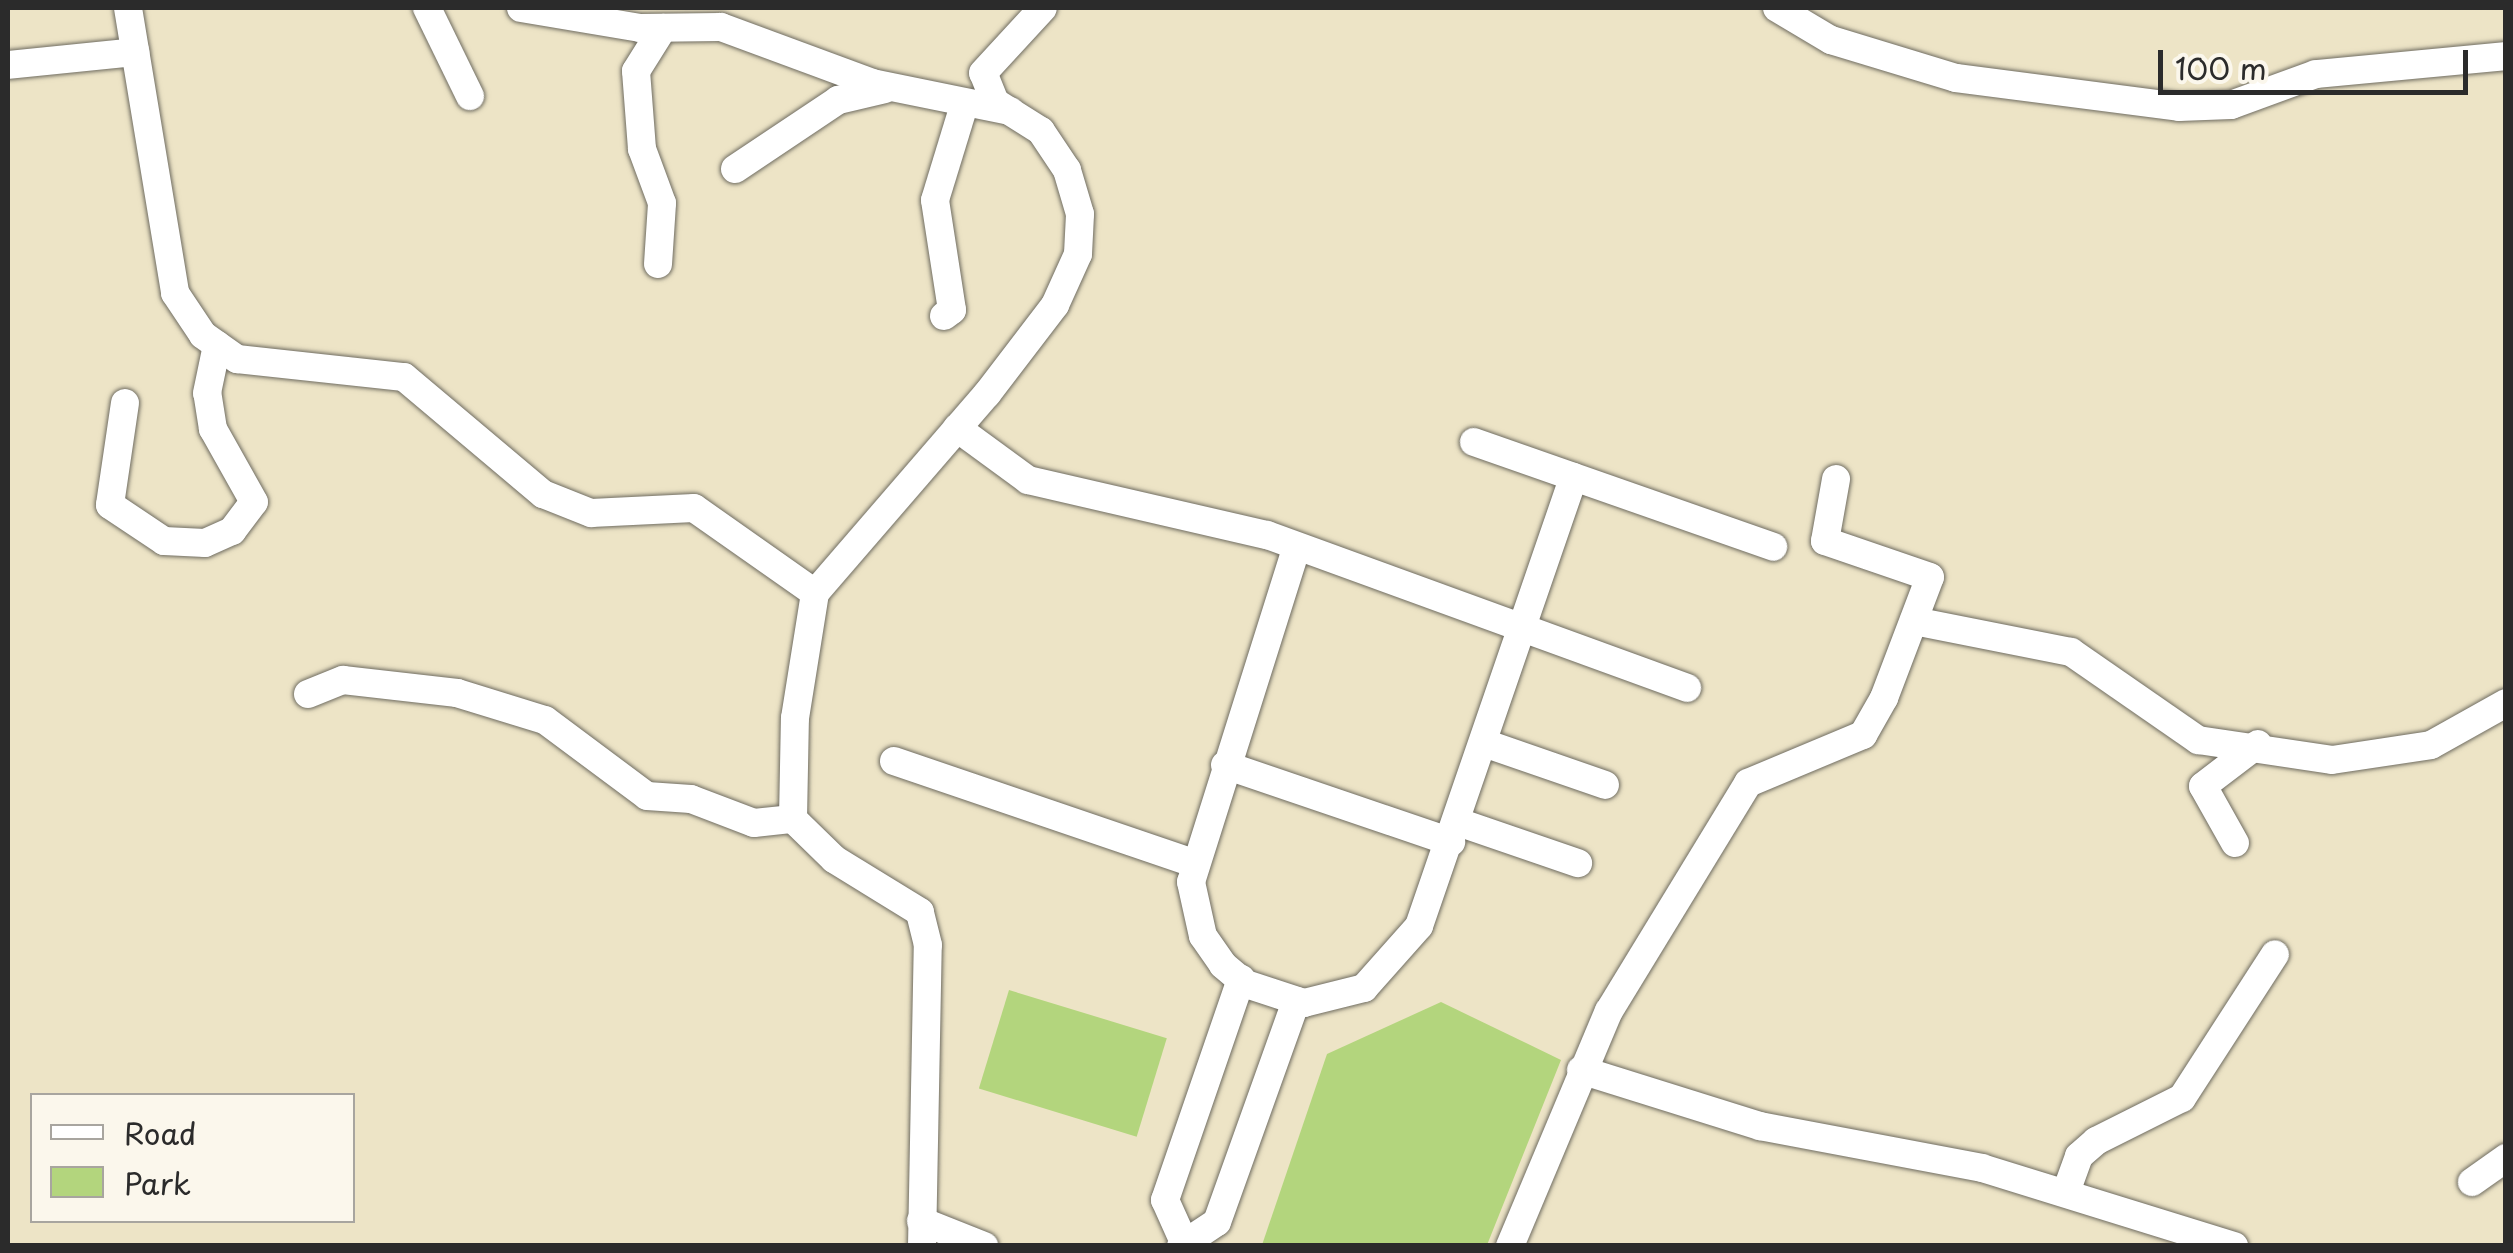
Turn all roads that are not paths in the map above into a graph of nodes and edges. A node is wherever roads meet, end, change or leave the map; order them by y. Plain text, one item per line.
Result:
1 (128, 8) edge
2 (427, 8) edge
3 (521, 8) edge
4 (1043, 8) edge
5 (1777, 8) edge
6 (663, 28) junction
7 (135, 52) junction
8 (2506, 56) edge
9 (8, 65) edge
10 (891, 88) junction
11 (470, 96) dead end
12 (964, 105) junction
13 (1010, 111) junction
14 (736, 169) dead end
15 (658, 264) dead end
16 (944, 316) dead end
17 (217, 345) junction
18 (124, 402) dead end
19 (957, 428) junction
20 (1474, 442) dead end
21 (1574, 477) junction
22 (1836, 479) dead end
23 (1296, 548) junction
24 (1773, 548) dead end
25 (814, 593) junction
26 (1914, 621) junction
27 (1522, 630) junction
28 (1687, 688) dead end
29 (308, 694) dead end
30 (2506, 703) edge
31 (1484, 743) junction
32 (2258, 744) junction
33 (894, 761) dead end
34 (1225, 765) junction
35 (1605, 785) dead end
36 (794, 819) junction
37 (1454, 832) junction
38 (2235, 843) dead end
39 (1194, 863) junction
40 (1578, 863) dead end
41 (2274, 954) dead end
42 (1240, 979) junction
43 (1296, 1001) junction
44 (1581, 1070) junction
45 (2506, 1158) edge
46 (2472, 1182) dead end
47 (2066, 1192) junction
48 (922, 1233) edge
49 (1182, 1243) edge
50 (984, 1246) edge
51 (1510, 1246) edge
52 (2234, 1246) edge

1 - 7 street
2 - 11 street
3 - 6 street
4 - 13 street
5 - 8 street
6 - 10 street
6 - 15 street
7 - 9 street
7 - 17 street
10 - 12 street
10 - 14 street
12 - 13 street
12 - 16 street
13 - 19 street
17 - 18 street
17 - 25 street
19 - 23 street
19 - 25 street
20 - 21 street
21 - 24 street
21 - 27 street
22 - 26 street
23 - 27 street
23 - 34 street
25 - 36 street
26 - 32 street
26 - 44 street
27 - 28 street
27 - 31 street
29 - 36 street
30 - 32 street
31 - 35 street
31 - 37 street
32 - 38 street
33 - 39 street
34 - 37 street
34 - 39 street
36 - 48 street
37 - 40 street
37 - 43 street
39 - 42 street
41 - 47 street
42 - 43 street
42 - 49 street
43 - 49 street
44 - 47 street
44 - 51 street
45 - 46 street
47 - 52 street
48 - 50 street

